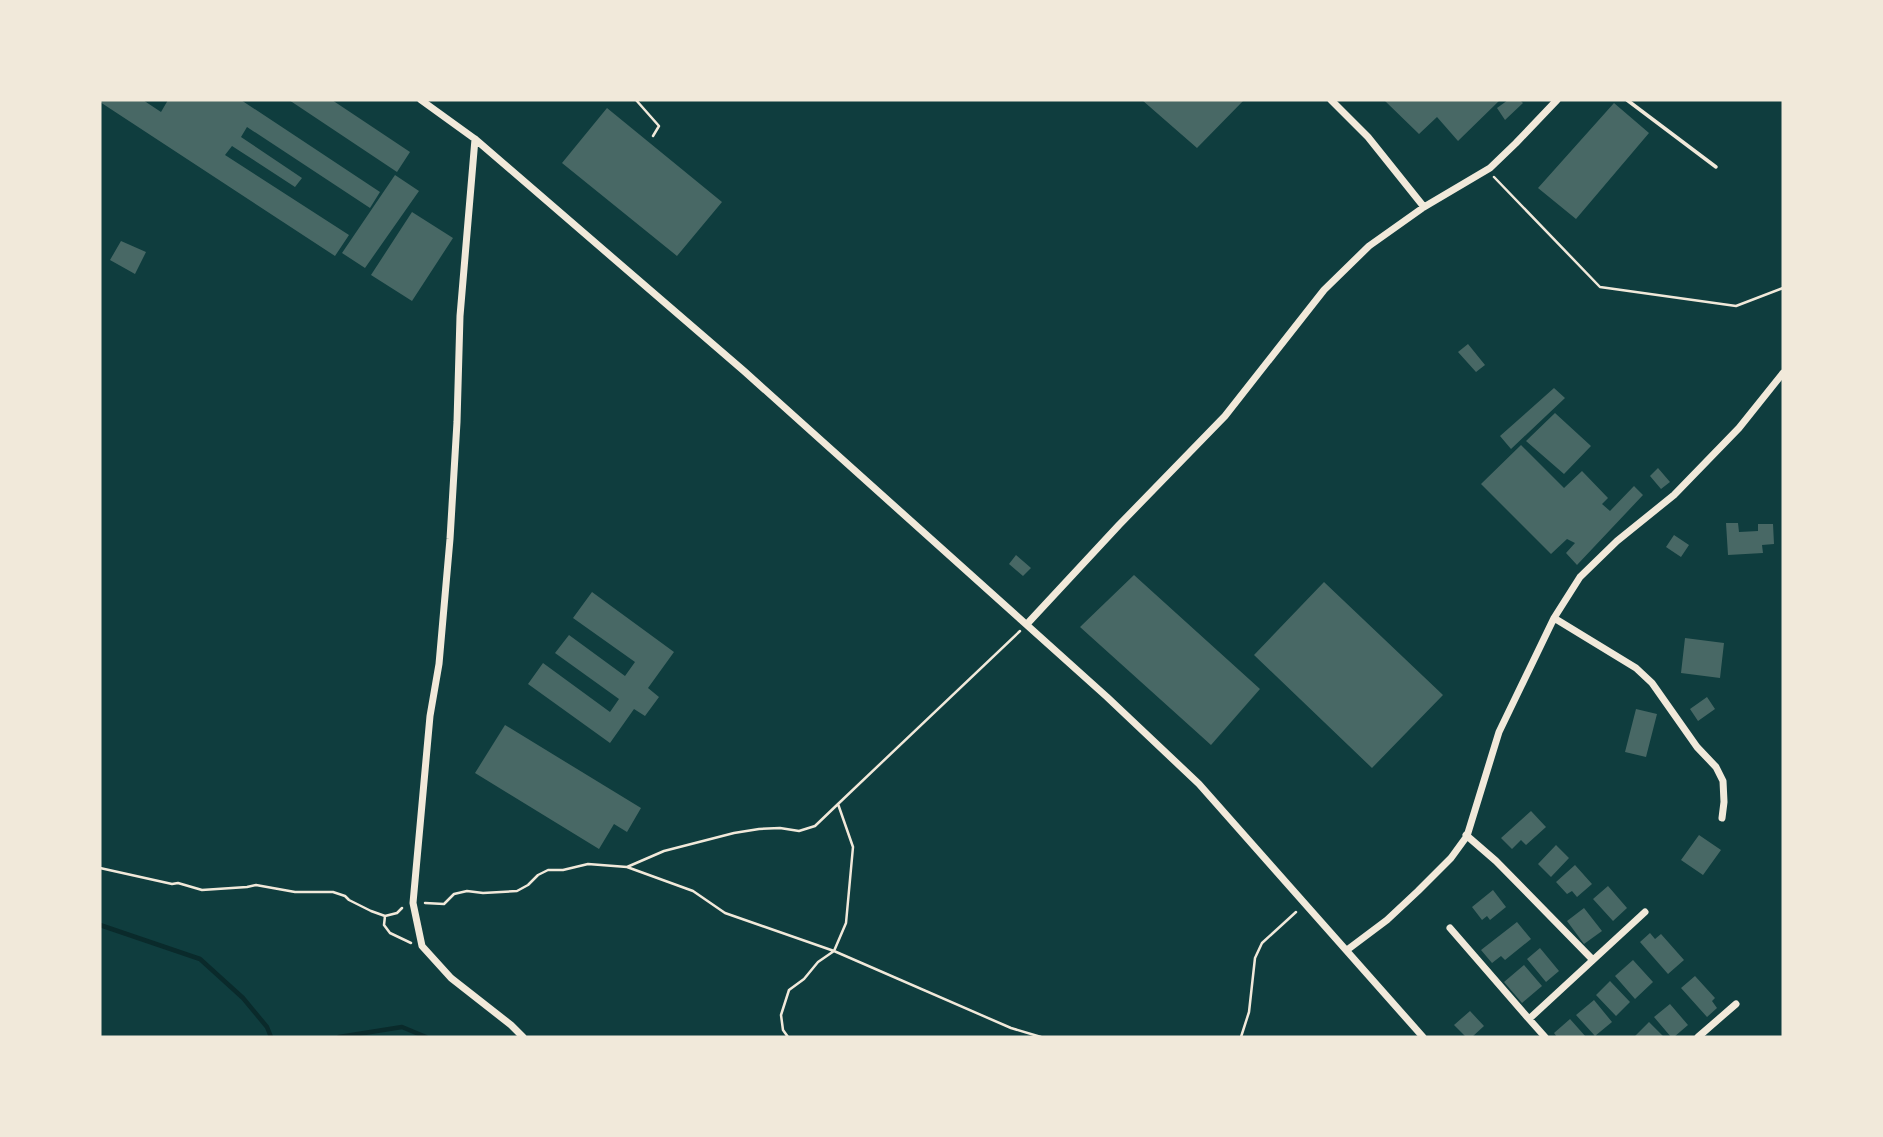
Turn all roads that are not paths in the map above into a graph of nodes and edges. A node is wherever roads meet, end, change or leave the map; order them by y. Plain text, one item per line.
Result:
1 (421, 100) edge
2 (1331, 100) edge
3 (1557, 100) edge
4 (1627, 100) edge
5 (475, 139) junction
6 (1716, 167) dead end
7 (1424, 207) junction
8 (1783, 373) edge
9 (1553, 618) junction
10 (1027, 624) junction
11 (1722, 818) dead end
12 (1466, 835) junction
13 (1645, 912) dead end
14 (1450, 928) dead end
15 (1347, 950) junction
16 (1593, 960) junction
17 (1736, 1004) dead end
18 (1529, 1019) junction
19 (523, 1037) edge
20 (1423, 1037) edge
21 (1545, 1037) edge
22 (1698, 1037) edge

1 - 5 street
2 - 7 street
3 - 7 street
4 - 6 lane
5 - 10 street
5 - 19 street
7 - 10 street
8 - 9 street
9 - 11 street
9 - 12 street
10 - 15 street
12 - 15 street
12 - 16 street
13 - 16 street
14 - 18 street
15 - 20 street
16 - 18 street
17 - 22 street
18 - 21 street

